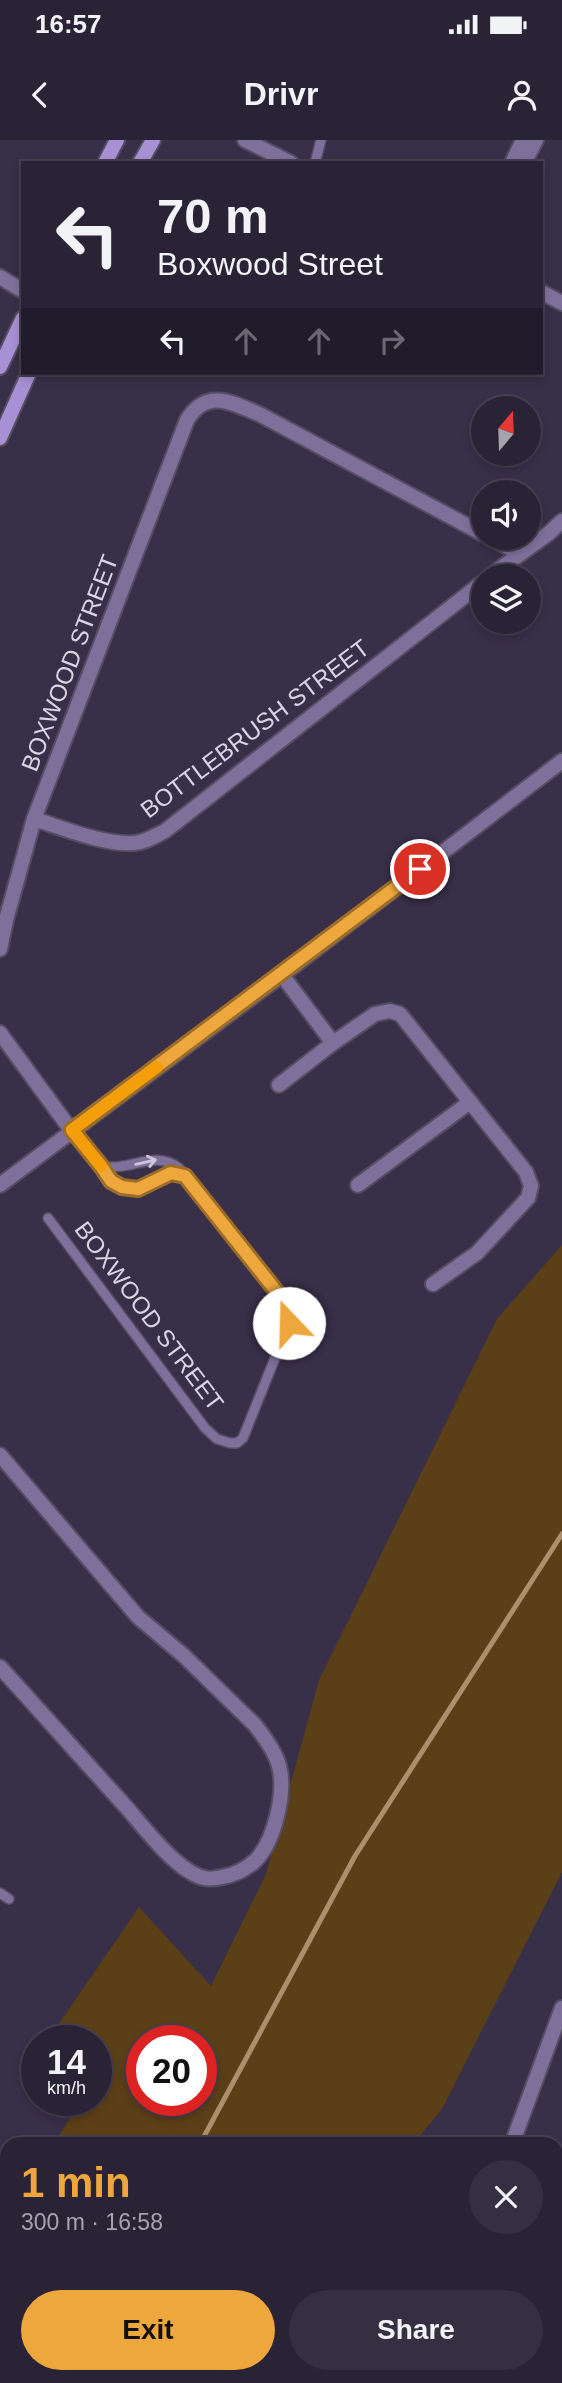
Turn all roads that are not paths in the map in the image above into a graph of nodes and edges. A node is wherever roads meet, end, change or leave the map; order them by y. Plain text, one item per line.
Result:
1 (117, 140) edge
2 (153, 140) edge
3 (245, 140) edge
4 (321, 140) edge
5 (523, 140) edge
6 (536, 140) edge
7 (106, 161) edge
8 (141, 161) edge
9 (287, 161) edge
10 (316, 161) edge
11 (513, 161) edge
12 (525, 161) edge
13 (0, 277) edge
14 (21, 290) edge
15 (543, 293) edge
16 (562, 303) edge
17 (21, 322) edge
18 (0, 367) edge
19 (28, 375) edge
20 (0, 438) edge
21 (562, 521) edge
22 (471, 528) edge
23 (513, 550) edge
24 (519, 553) junction
25 (506, 564) edge
26 (471, 591) edge
27 (562, 761) edge
28 (34, 819) junction
29 (0, 949) edge
30 (282, 975) junction
31 (0, 1033) edge
32 (332, 1043) junction
33 (279, 1084) dead end
34 (470, 1102) junction
35 (72, 1130) junction
36 (101, 1166) junction
37 (185, 1176) junction
38 (0, 1185) edge
39 (358, 1185) dead end
40 (48, 1218) dead end
41 (433, 1284) dead end
42 (0, 1455) edge
43 (0, 1667) edge
44 (0, 1893) edge
45 (9, 1899) dead end
46 (562, 2008) edge
47 (515, 2137) edge

1 - 7 main road
2 - 8 main road
3 - 9 street
4 - 10 lane
5 - 11 street
6 - 12 street
13 - 14 street
15 - 16 street
17 - 18 main road
19 - 20 main road
21 - 24 street
22 - 28 street, BOXWOOD STREET
23 - 24 street
24 - 25 street
26 - 28 street, BOTTLEBRUSH STREET
27 - 30 street
28 - 29 street, BOXWOOD STREET
30 - 32 street
30 - 35 street
31 - 35 street
32 - 33 street
32 - 34 street
34 - 39 street
34 - 41 street
35 - 36 lane
35 - 38 street
36 -> 37 lane, BOXWOOD STREET
36 - 37 lane
37 - 40 lane, BOXWOOD STREET
42 - 43 street
44 - 45 lane
46 - 47 street

